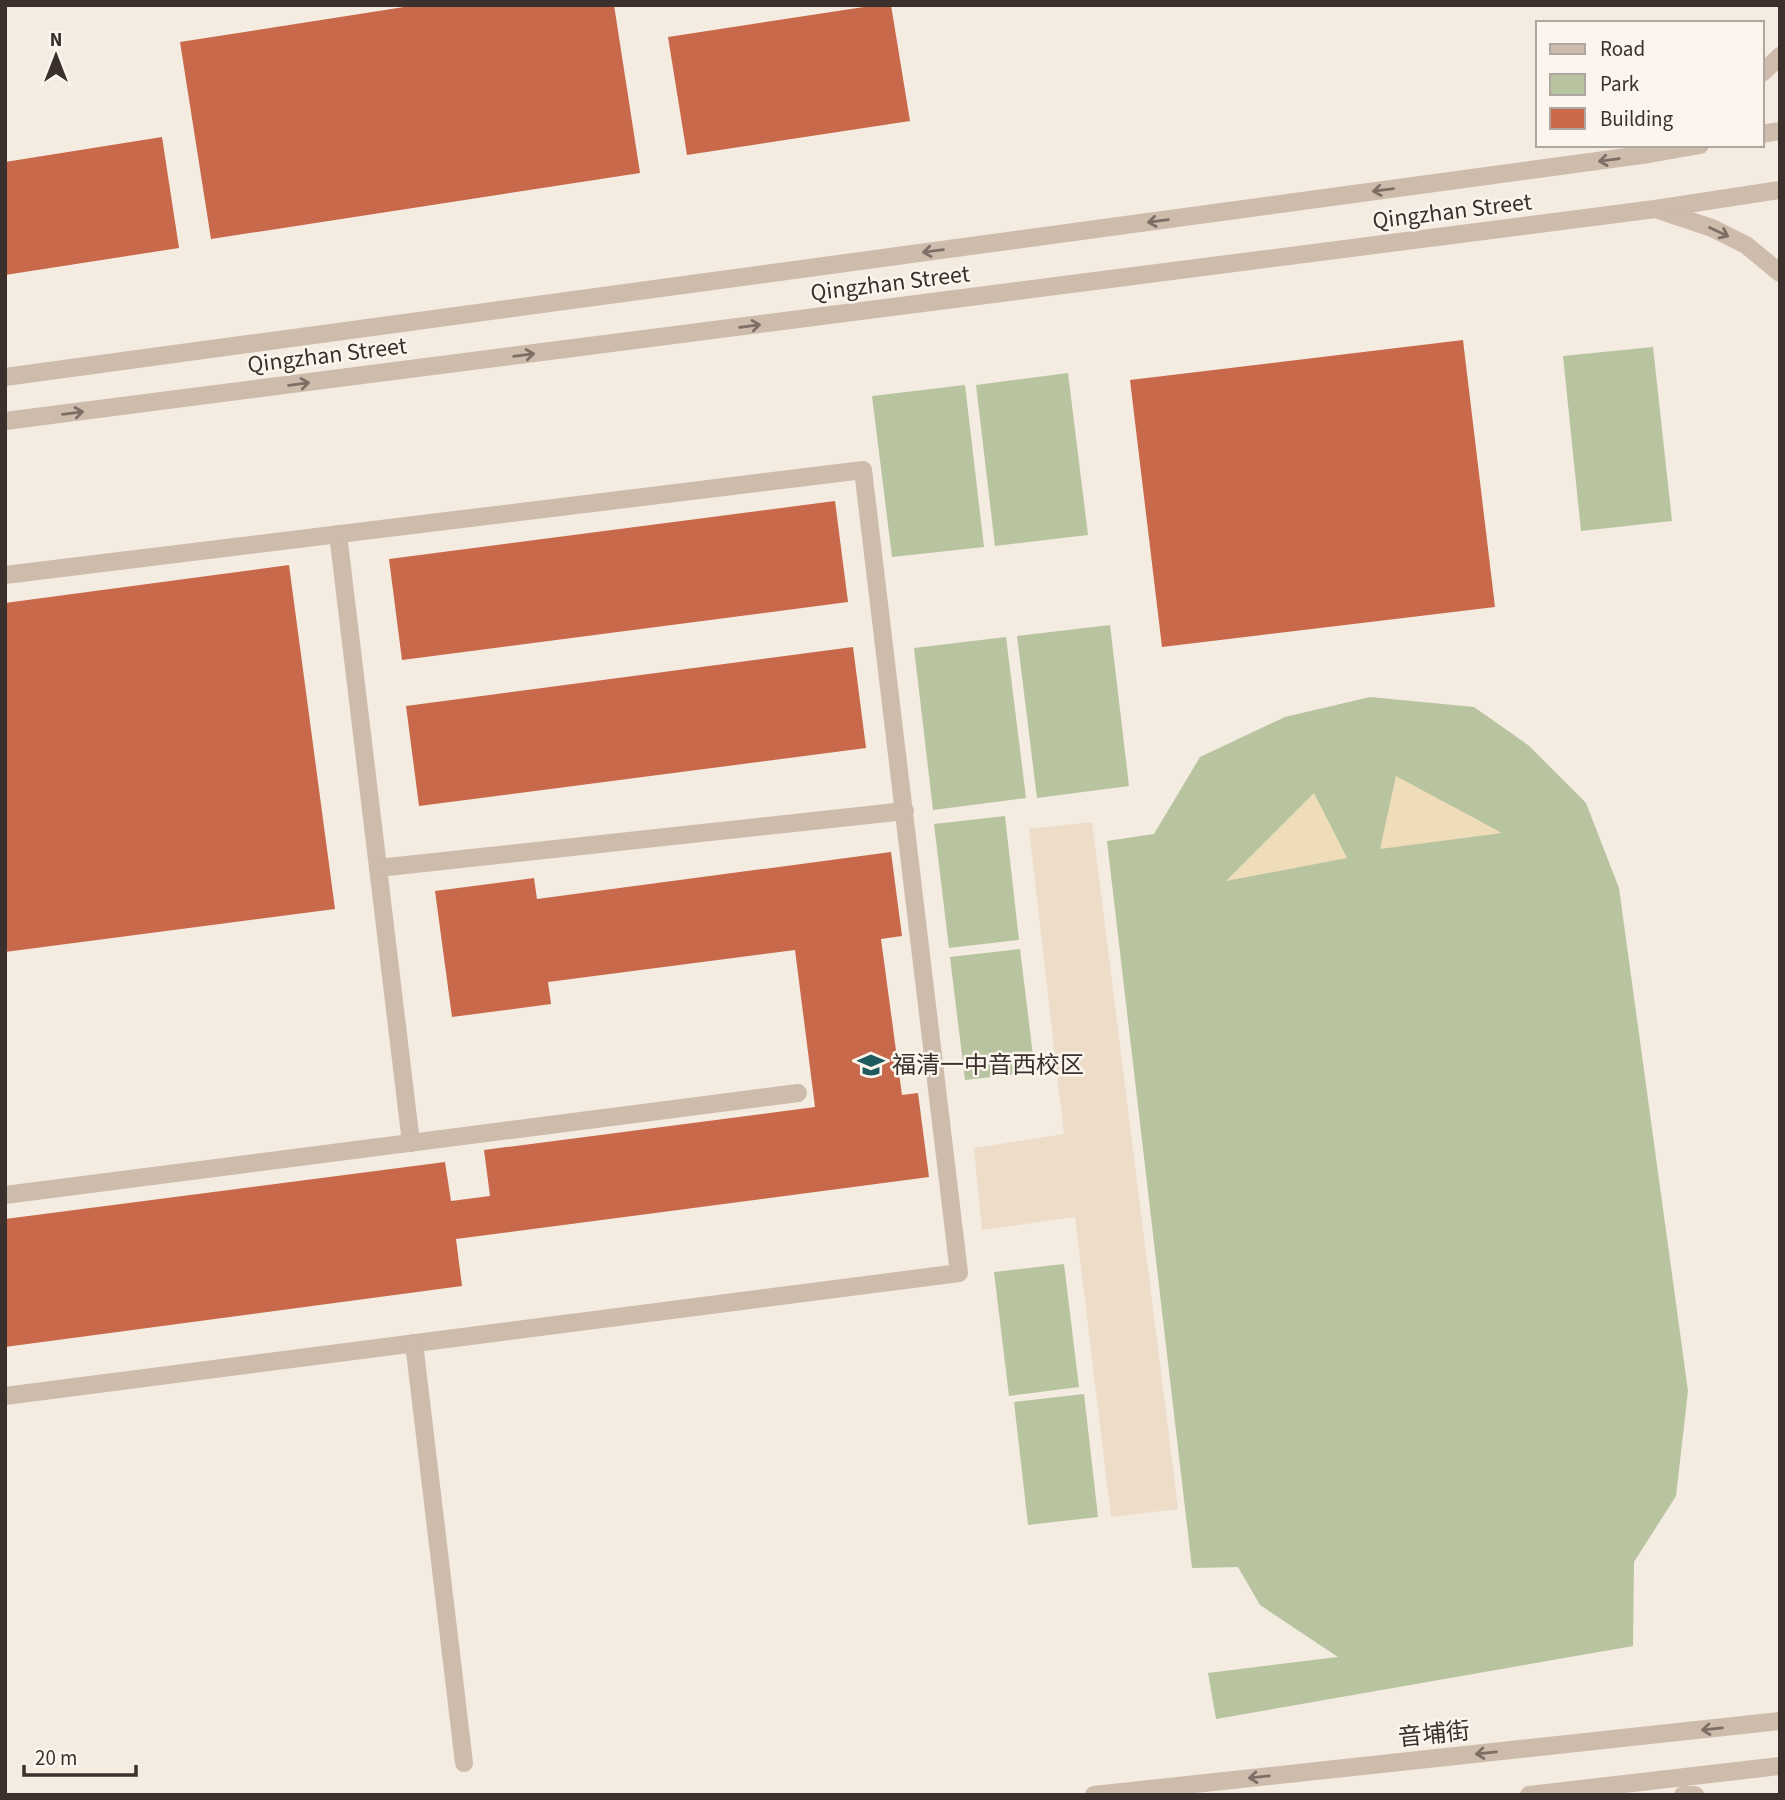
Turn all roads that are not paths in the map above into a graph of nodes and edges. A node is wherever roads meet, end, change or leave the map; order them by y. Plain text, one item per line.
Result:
1 (1780, 56) edge
2 (1764, 71) edge
3 (1682, 147) edge
4 (1656, 150) edge
5 (1780, 190) edge
6 (1655, 209) junction
7 (1780, 273) edge
8 (5, 377) edge
9 (5, 421) edge
10 (338, 534) junction
11 (5, 575) edge
12 (905, 811) junction
13 (378, 868) junction
14 (798, 1093) dead end
15 (411, 1143) junction
16 (5, 1195) edge
17 (414, 1343) junction
18 (5, 1396) edge
19 (1780, 1721) edge
20 (464, 1763) dead end
21 (1780, 1766) edge
22 (1094, 1795) edge
23 (1530, 1795) edge
24 (1683, 1795) edge
25 (1695, 1795) edge

1 - 2 street
3 - 4 street, Qingzhan Street
4 -> 8 street, Qingzhan Street
5 - 6 street, Qingzhan Street
6 -> 7 street
9 -> 6 street, Qingzhan Street
10 - 11 street
10 - 12 street
10 - 13 street
12 - 13 street
12 - 17 street
13 - 15 street
14 - 15 street
15 - 16 street
17 - 18 street
17 - 20 street
19 -> 22 street, 音埔街
21 - 23 street
24 - 25 street

